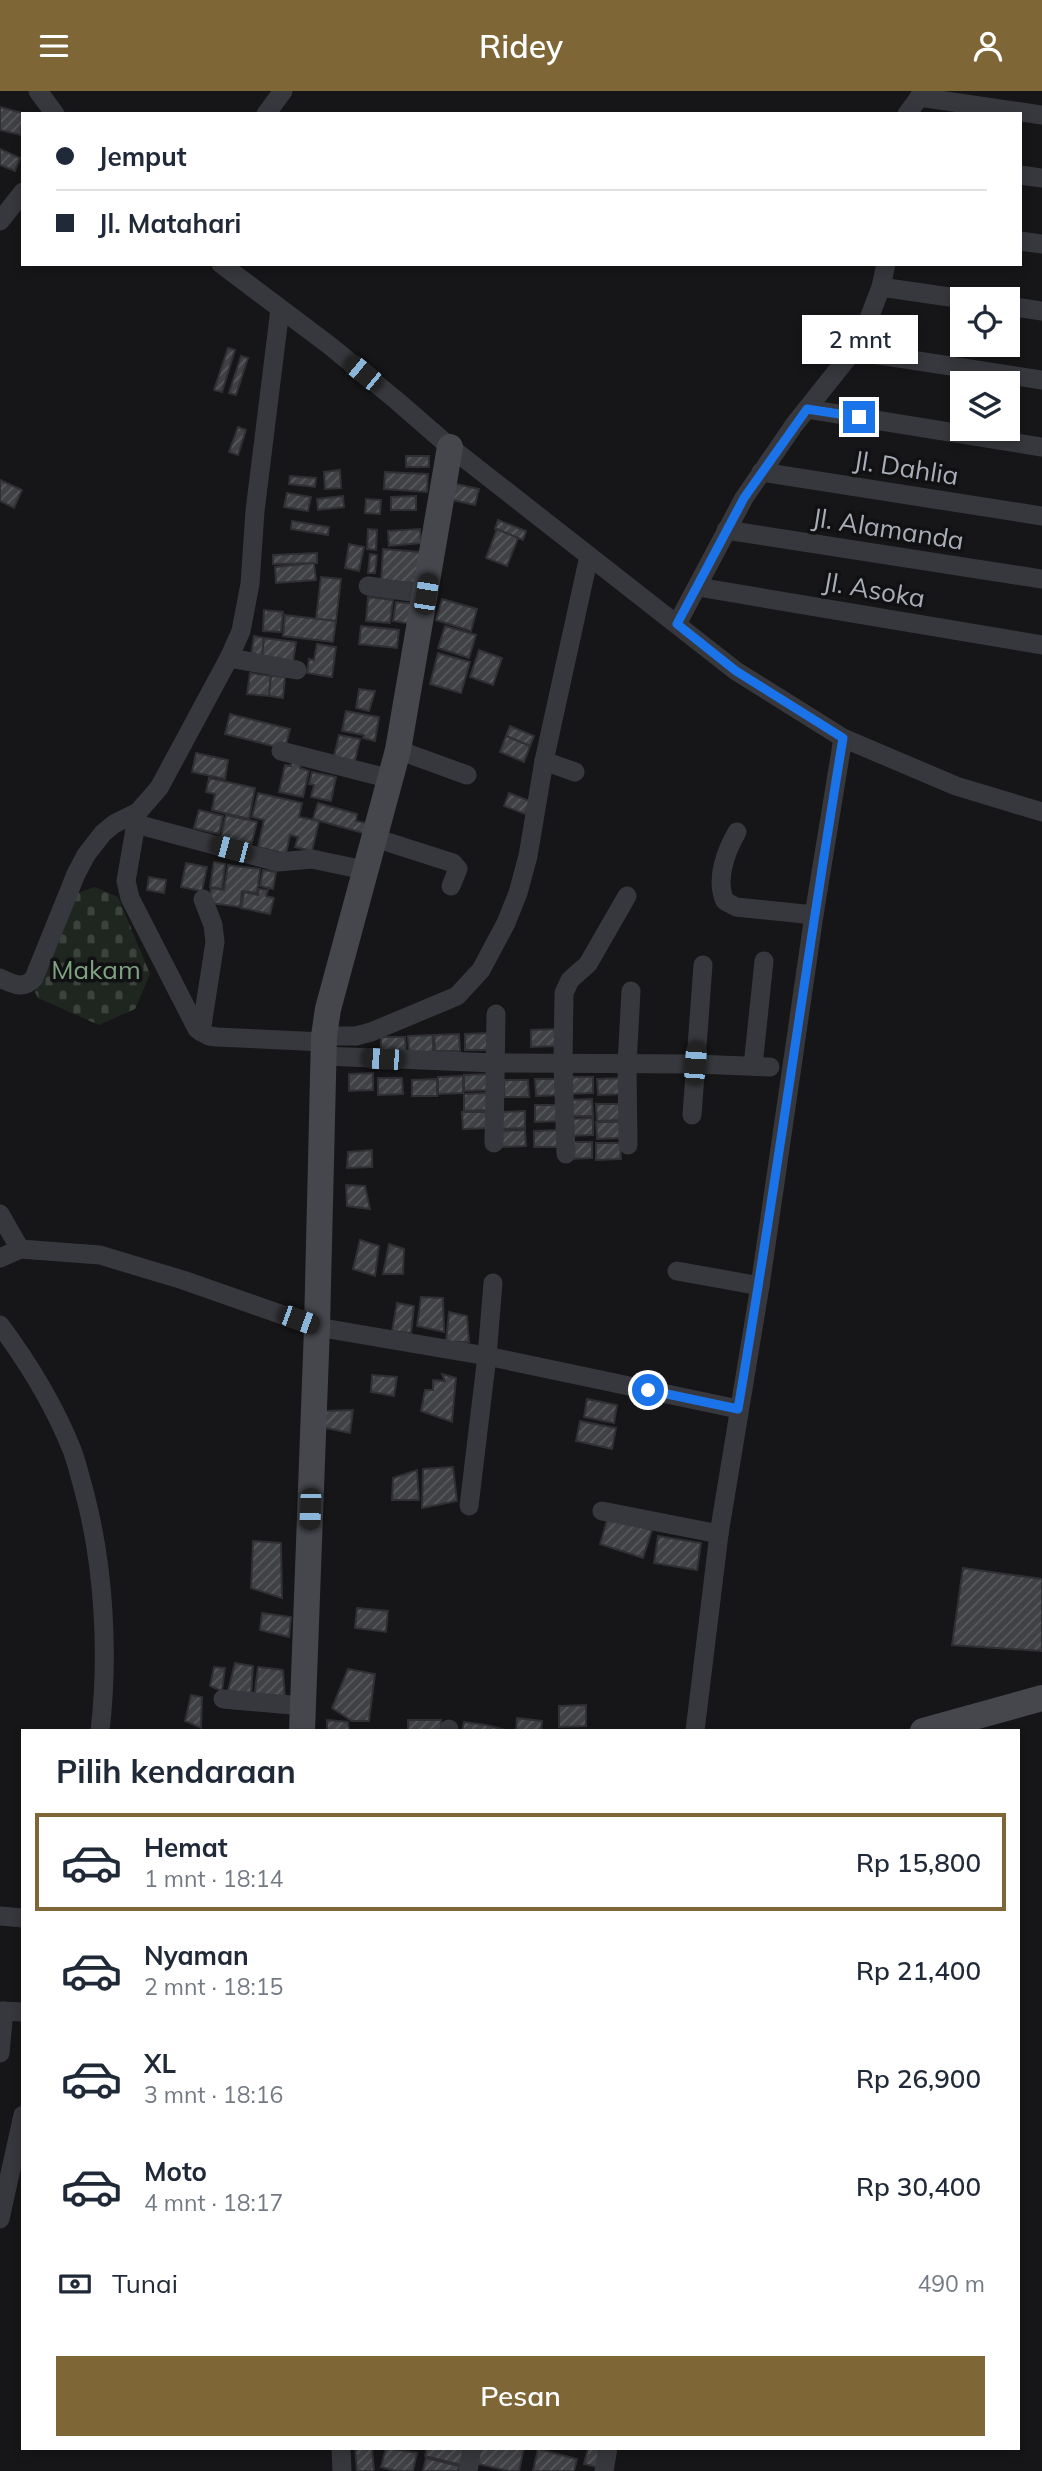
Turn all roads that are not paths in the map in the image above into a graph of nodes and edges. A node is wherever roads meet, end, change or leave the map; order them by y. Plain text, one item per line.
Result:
1 (38, 91) edge
2 (283, 91) edge
3 (922, 94) edge
4 (54, 112) edge
5 (267, 112) edge
6 (908, 112) edge
7 (1042, 115) edge
8 (1022, 175) edge
9 (1042, 179) edge
10 (21, 195) edge
11 (0, 221) edge
12 (1022, 241) edge
13 (1042, 244) edge
14 (224, 266) edge
15 (886, 266) edge
16 (881, 287) junction
17 (950, 297) edge
18 (1020, 308) edge
19 (280, 309) junction
20 (1042, 311) edge
21 (853, 351) junction
22 (1042, 380) edge
23 (807, 409) junction
24 (450, 447) junction
25 (1042, 447) edge
26 (761, 472) junction
27 (1042, 516) edge
28 (726, 530) junction
29 (589, 556) junction
30 (1042, 579) edge
31 (368, 586) dead end
32 (698, 587) junction
33 (426, 594) junction
34 (677, 624) junction
35 (1042, 645) edge
36 (229, 658) junction
37 (297, 670) dead end
38 (843, 738) junction
39 (398, 750) junction
40 (281, 751) dead end
41 (544, 761) junction
42 (575, 772) dead end
43 (467, 775) dead end
44 (391, 779) junction
45 (1042, 812) edge
46 (137, 818) junction
47 (737, 832) dead end
48 (375, 838) junction
49 (364, 870) junction
50 (451, 885) dead end
51 (627, 897) dead end
52 (203, 899) dead end
53 (814, 915) junction
54 (764, 961) dead end
55 (703, 965) dead end
56 (0, 978) edge
57 (631, 991) dead end
58 (496, 1014) dead end
59 (201, 1033) junction
60 (324, 1045) junction
61 (495, 1063) junction
62 (695, 1063) junction
63 (563, 1064) junction
64 (627, 1064) junction
65 (692, 1115) dead end
66 (494, 1143) dead end
67 (628, 1145) dead end
68 (566, 1154) dead end
69 (0, 1214) edge
70 (20, 1249) junction
71 (0, 1258) edge
72 (677, 1271) dead end
73 (493, 1283) dead end
74 (760, 1286) junction
75 (0, 1325) edge
76 (317, 1327) junction
77 (487, 1356) junction
78 (738, 1409) junction
79 (469, 1506) dead end
80 (602, 1511) dead end
81 (719, 1534) junction
82 (1042, 1698) edge
83 (223, 1699) dead end
84 (303, 1718) edge
85 (986, 1722) edge
86 (100, 1729) edge
87 (695, 1729) edge
88 (937, 1729) edge
89 (0, 1916) edge
90 (21, 1918) edge
91 (9, 2012) edge
92 (0, 2053) edge
93 (21, 2124) edge
94 (0, 2219) edge
95 (341, 2450) edge
96 (471, 2450) edge
97 (608, 2450) edge
98 (342, 2471) edge
99 (468, 2471) edge
100 (604, 2471) edge

1 - 4 street
2 - 5 street
3 - 6 street
3 - 7 street
8 - 9 street
10 - 11 street
12 - 13 street
14 - 19 street
15 - 16 street
16 - 17 street
16 - 21 street
18 - 20 street
19 - 24 street
19 - 36 street
21 - 22 street
21 - 23 street
23 - 25 street
23 - 26 street
24 - 29 street
24 - 33 street
26 - 27 street, Jl. Dahlia
26 - 28 street
28 - 30 street, Jl. Alamanda
28 - 32 street
29 - 34 street
29 - 41 street
31 - 33 street
32 - 34 street
32 - 35 street, Jl. Asoka
33 - 39 street
34 - 38 street
36 - 37 street
36 - 46 street
38 - 45 street
38 - 53 street
39 - 43 street
39 - 44 street
40 - 44 street
41 - 42 street
41 - 60 street
44 - 48 street
46 - 49 street
46 - 56 street
46 - 59 street
47 - 53 street
48 - 49 street
48 - 50 street
49 - 60 street
51 - 63 street
52 - 59 street
53 - 74 street
54 - 62 street
55 - 62 street
57 - 64 street
58 - 61 street
59 - 60 street
60 - 61 street
60 - 76 street
61 - 63 street
61 - 66 street
62 - 64 street
62 - 65 street
63 - 64 street
63 - 68 street
64 - 67 street
69 - 70 street
70 - 71 street
70 - 76 street
72 - 74 street
73 - 77 street
74 - 78 street
75 - 86 street
76 - 77 street
76 - 84 street
77 - 78 street
77 - 79 street
78 - 81 street
80 - 81 street
81 - 87 street
82 - 85 street
83 - 84 street
85 - 88 street
89 - 90 street
91 - 92 street
93 - 94 street
95 - 98 street
96 - 99 street
97 - 100 street

